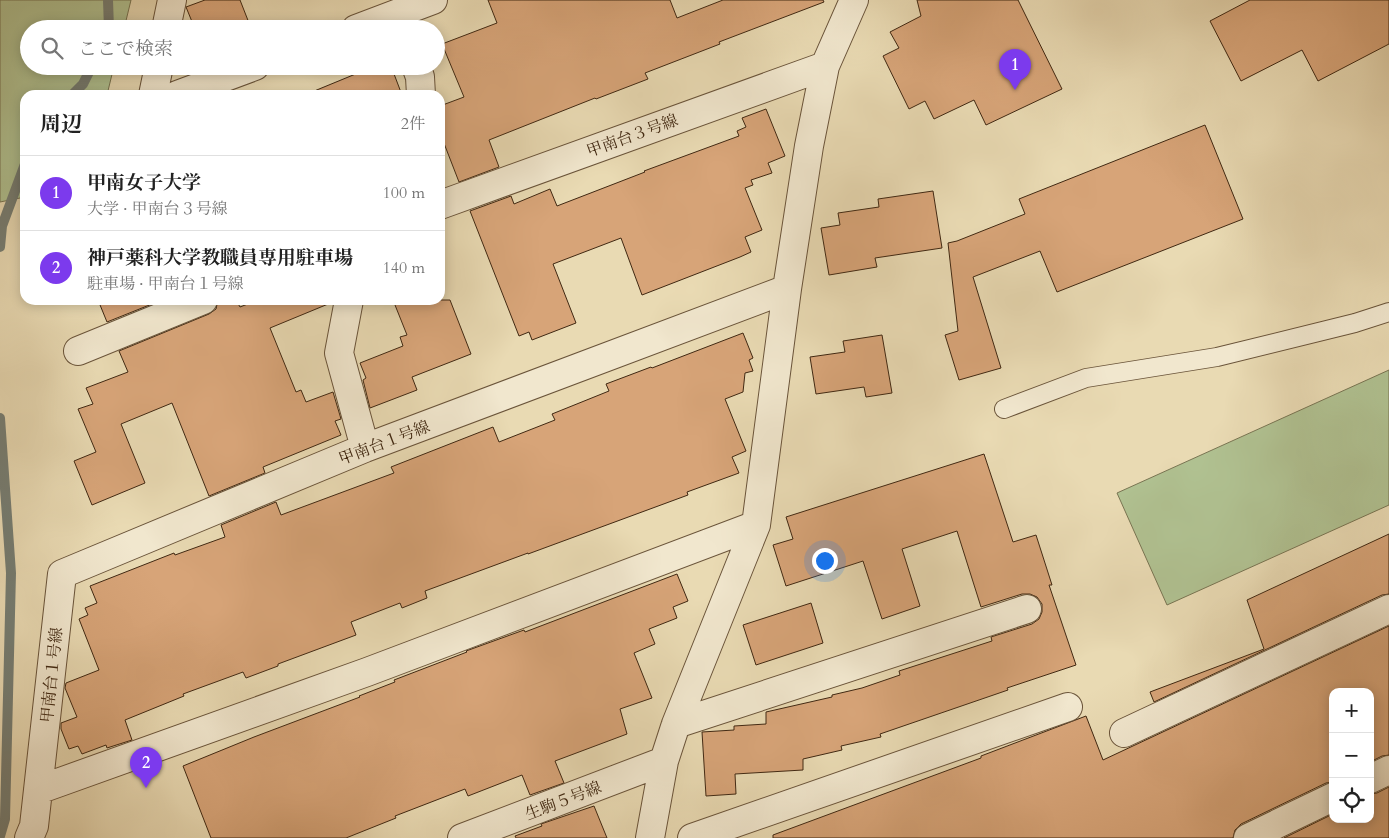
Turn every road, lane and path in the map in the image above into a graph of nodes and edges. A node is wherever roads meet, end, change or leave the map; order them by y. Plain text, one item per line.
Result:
1 (172, 0) edge
2 (433, 0) edge
3 (854, 0) edge
4 (168, 20) edge
5 (403, 20) edge
6 (825, 66) junction
7 (157, 75) edge
8 (230, 75) edge
9 (419, 75) edge
10 (154, 90) edge
11 (190, 90) edge
12 (421, 90) edge
13 (445, 203) edge
14 (786, 288) junction
15 (191, 305) edge
16 (348, 305) edge
17 (1389, 312) edge
18 (78, 351) dead end
19 (1004, 409) dead end
20 (365, 448) junction
21 (756, 525) junction
22 (1027, 609) dead end
23 (1389, 609) edge
24 (1068, 707) dead end
25 (676, 724) junction
26 (1124, 733) dead end
27 (664, 761) junction
28 (1389, 770) edge
29 (1372, 778) edge
30 (38, 790) junction
31 (1329, 799) edge
32 (29, 838) edge
33 (462, 838) edge
34 (650, 838) edge
35 (692, 838) edge
36 (1248, 838) edge

1 - 4 street
2 - 5 street
3 - 6 street
6 - 13 street, 甲南台３号線
6 - 14 street
7 - 10 street
8 - 11 street
9 - 12 street
14 - 20 street, 甲南台１号線
14 - 21 street
15 - 18 street
16 - 20 street
17 - 19 lane
20 - 30 street, 甲南台１号線
21 - 25 street
21 - 30 street
22 - 25 street
23 - 26 street
24 - 35 street
25 - 27 street
27 - 33 street, 生駒５号線
27 - 34 street
28 - 29 street
30 - 32 street
31 - 36 street

